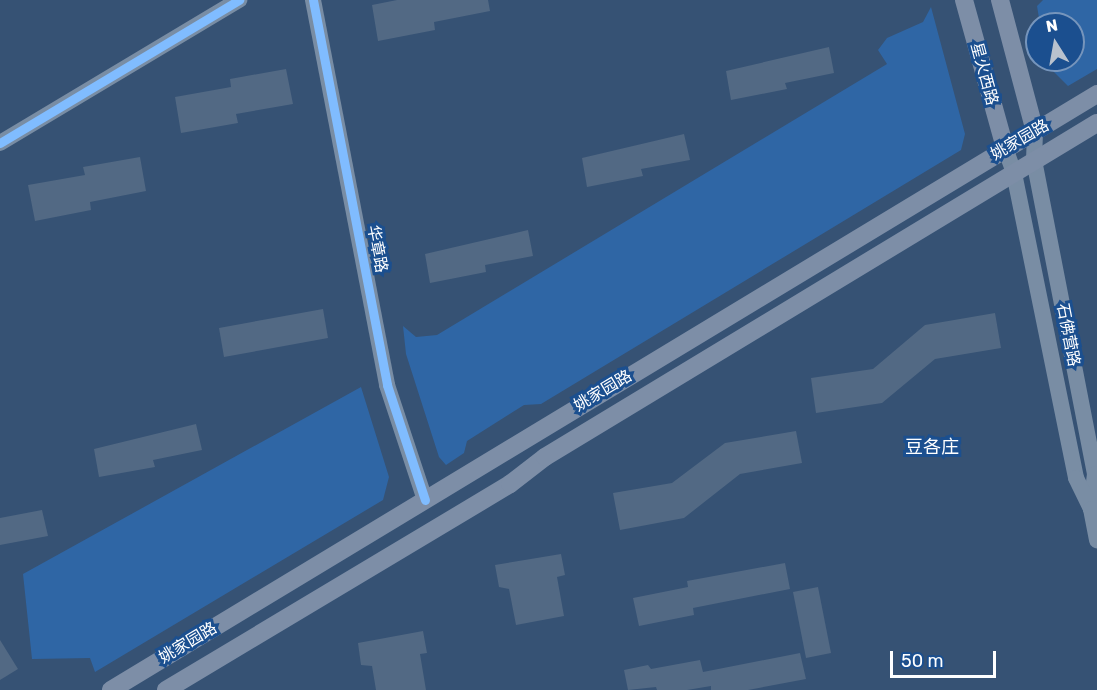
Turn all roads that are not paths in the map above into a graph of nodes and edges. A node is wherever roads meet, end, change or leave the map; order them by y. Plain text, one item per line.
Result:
1 (239, 0) edge
2 (314, 0) edge
3 (964, 0) edge
4 (1000, 0) edge
5 (1097, 94) edge
6 (1097, 123) edge
7 (1035, 132) junction
8 (0, 143) edge
9 (1005, 148) junction
10 (1034, 160) junction
11 (1014, 173) junction
12 (425, 500) junction
13 (1091, 509) junction
14 (1097, 540) edge
15 (111, 690) edge
16 (166, 690) edge

1 - 8 street
2 - 12 street, 华章路
3 - 9 main road, 星火西路
4 - 7 main road, 星火西路
5 - 7 main road, 姚家园路
6 - 10 main road, 姚家园路
7 - 9 main road, 姚家园路
7 - 10 street, 石佛营路
9 - 11 street, 石佛营路
9 - 12 main road, 姚家园路
10 - 11 main road, 姚家园路
10 - 13 street, 石佛营路
11 - 13 street, 石佛营路
11 - 16 main road, 姚家园路
12 - 15 main road, 姚家园路
13 - 14 street, 石佛营路

